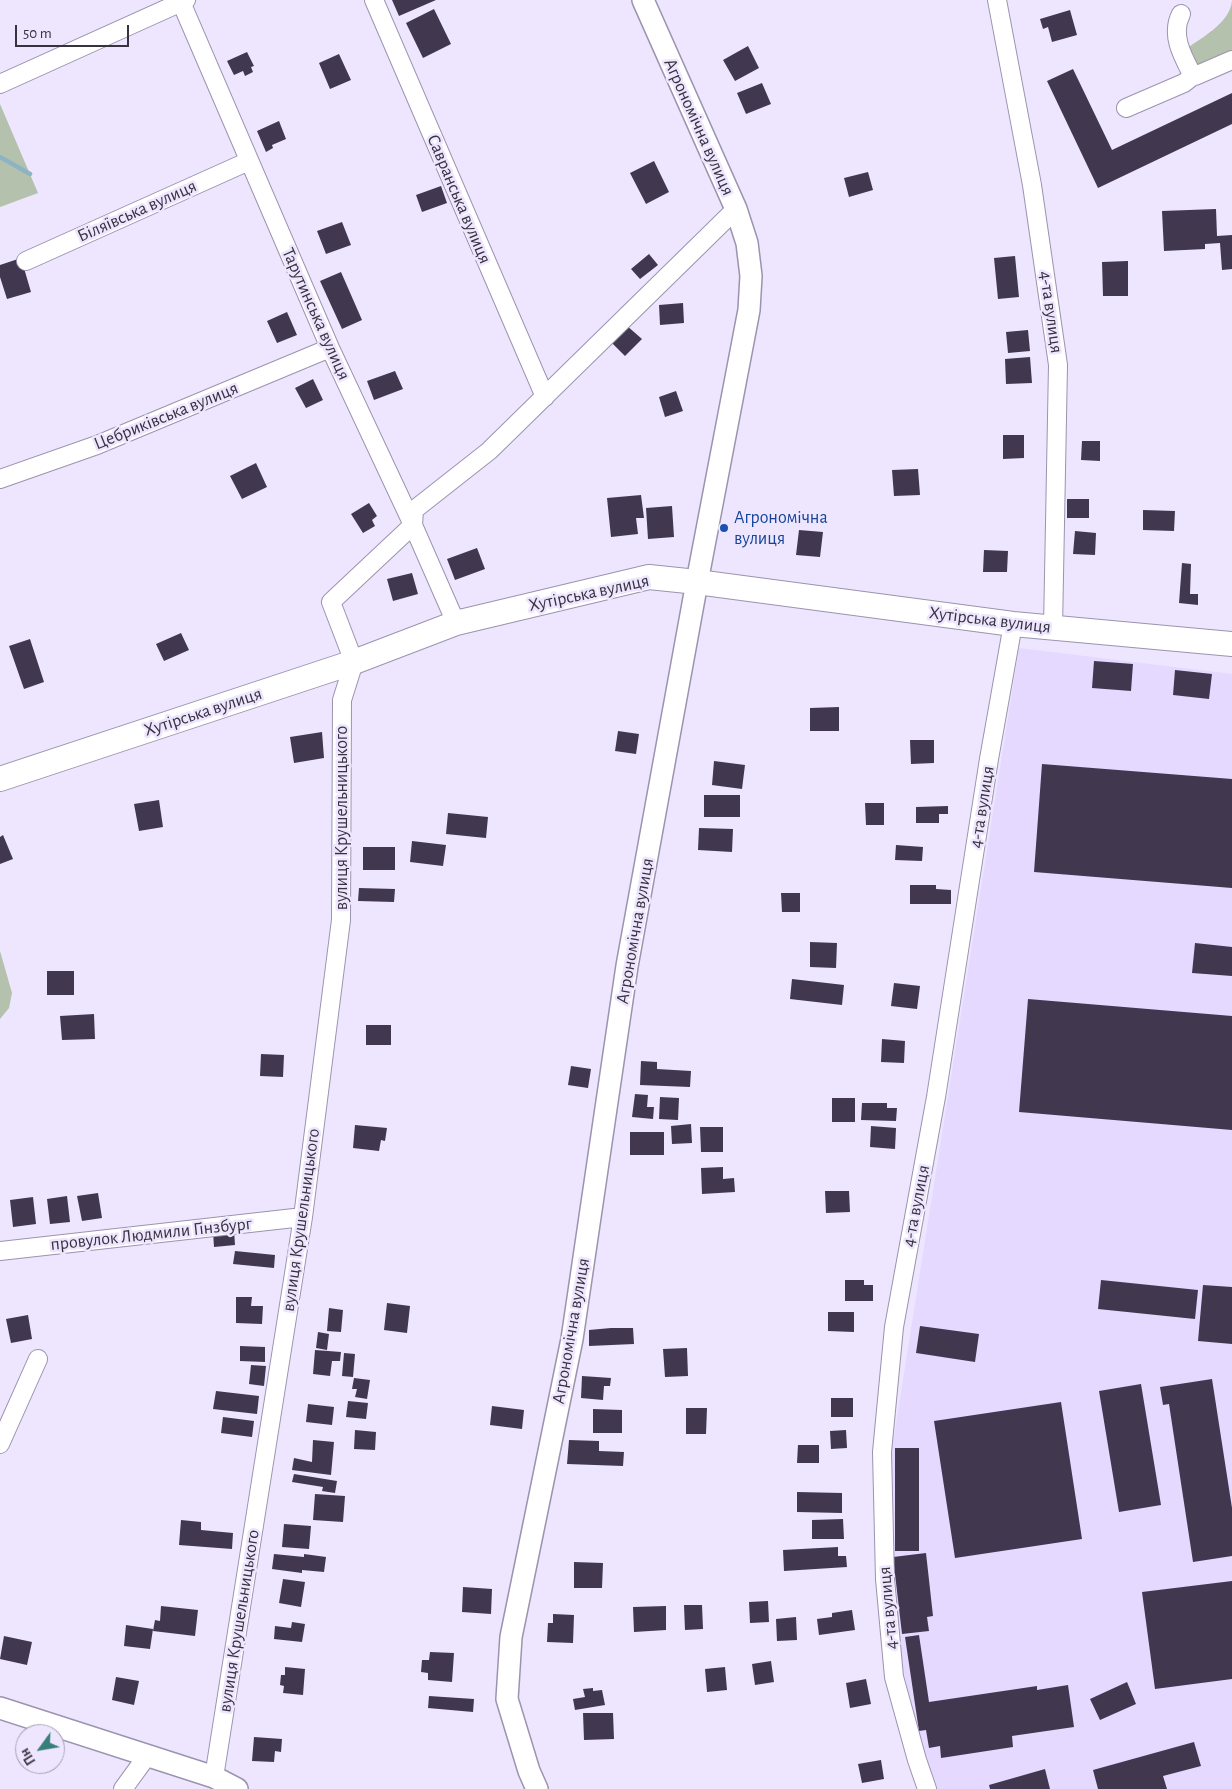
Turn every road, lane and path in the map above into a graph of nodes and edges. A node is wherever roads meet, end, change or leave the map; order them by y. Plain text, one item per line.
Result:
1 (374, 0) edge
2 (642, 0) edge
3 (997, 0) edge
4 (184, 1) edge
5 (1181, 14) dead end
6 (1232, 60) edge
7 (1193, 76) junction
8 (0, 84) edge
9 (1126, 108) dead end
10 (249, 161) junction
11 (736, 209) junction
12 (26, 261) dead end
13 (330, 348) junction
14 (545, 397) junction
15 (0, 479) edge
16 (413, 524) junction
17 (697, 582) junction
18 (456, 623) junction
19 (1013, 624) junction
20 (1053, 628) junction
21 (1232, 644) edge
22 (354, 662) junction
23 (0, 779) edge
24 (303, 1217) junction
25 (0, 1251) edge
26 (38, 1359) dead end
27 (0, 1444) edge
28 (0, 1708) edge
29 (147, 1756) junction
30 (214, 1777) junction
31 (123, 1789) edge
32 (237, 1789) edge
33 (536, 1789) edge
34 (927, 1789) edge

1 - 14 street, Савранська вулиця
2 - 11 street, Агрономічна вулиця
3 - 20 street, 4-та вулиця
4 - 8 street
4 - 10 street, Тарутинська вулиця
5 - 7 street
6 - 7 street
7 - 9 street
10 - 12 street, Біляївська вулиця
10 - 13 street, Тарутинська вулиця
11 - 14 street
11 - 17 street, Агрономічна вулиця
13 - 15 street, Цебриківська вулиця
13 - 16 street, Тарутинська вулиця
14 - 16 street
16 - 18 street, Тарутинська вулиця
16 - 22 street
17 - 18 main road, Хутірська вулиця
17 - 19 main road, Хутірська вулиця
17 - 33 street, Агрономічна вулиця
18 - 22 main road, Хутірська вулиця
19 - 20 main road, Хутірська вулиця
19 - 34 street, 4-та вулиця
20 - 21 main road, Хутірська вулиця
22 - 23 main road, Хутірська вулиця
22 - 24 street, вулиця Крушельницького
24 - 25 street, провулок Людмили Гінзбург
24 - 30 street, вулиця Крушельницького
26 - 27 street
28 - 29 street
29 - 30 street
29 - 31 street
30 - 32 street

